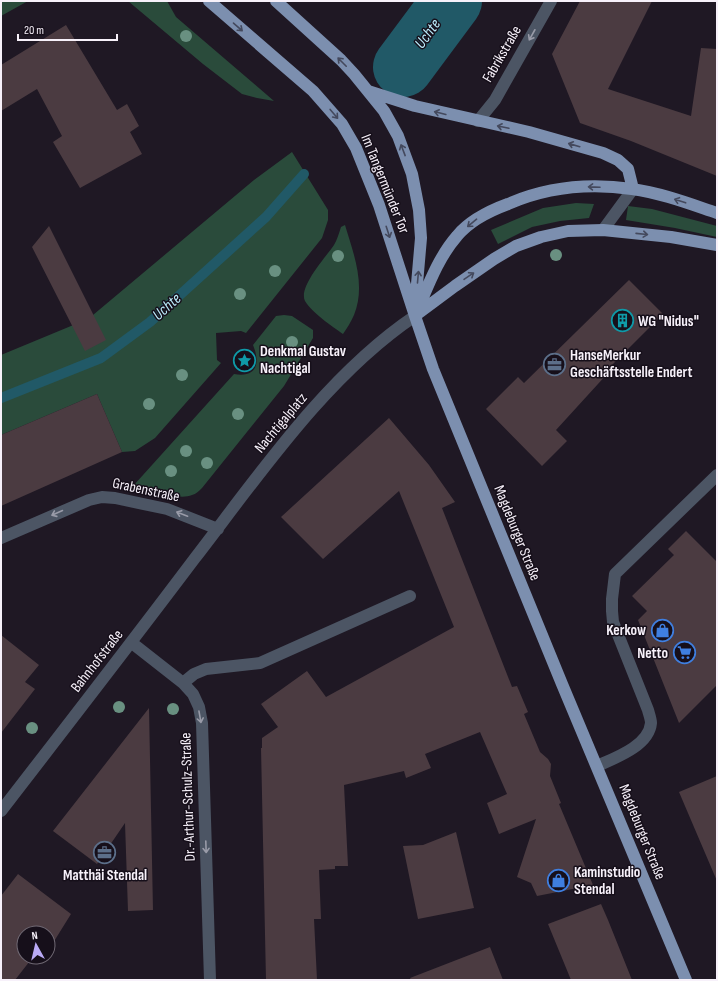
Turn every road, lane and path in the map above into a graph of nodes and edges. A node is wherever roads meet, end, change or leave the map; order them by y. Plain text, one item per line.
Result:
1 (209, 1) edge
2 (276, 1) edge
3 (551, 1) edge
4 (368, 91) junction
5 (478, 121) junction
6 (633, 189) junction
7 (717, 213) edge
8 (604, 230) junction
9 (717, 245) edge
10 (415, 316) junction
11 (717, 475) edge
12 (218, 529) junction
13 (1, 538) edge
14 (410, 596) dead end
15 (132, 643) junction
16 (183, 683) junction
17 (597, 766) junction
18 (1, 811) edge
19 (210, 980) edge
20 (686, 980) edge

1 -> 10 main road, Im Tangermünder Tor
4 -> 2 main road
3 -> 5 street, Fabrikstraße
5 -> 4 main road
10 -> 4 main road, Magdeburger Straße
6 -> 5 main road
7 -> 6 main road, Nachtigalplatz
6 - 8 street
6 -> 10 main road, Nachtigalplatz
8 -> 9 main road, Nachtigalplatz
10 -> 8 main road, Nachtigalplatz
10 - 12 street, Nachtigalplatz
10 - 17 main road, Magdeburger Straße
11 - 17 street
12 -> 13 street, Grabenstraße
12 - 15 street, Bahnhofstraße
14 - 16 street
15 - 16 street, Dr.-Arthur-Schulz-Straße
15 - 18 street, Bahnhofstraße
16 -> 19 street, Dr.-Arthur-Schulz-Straße
17 - 20 main road, Magdeburger Straße

